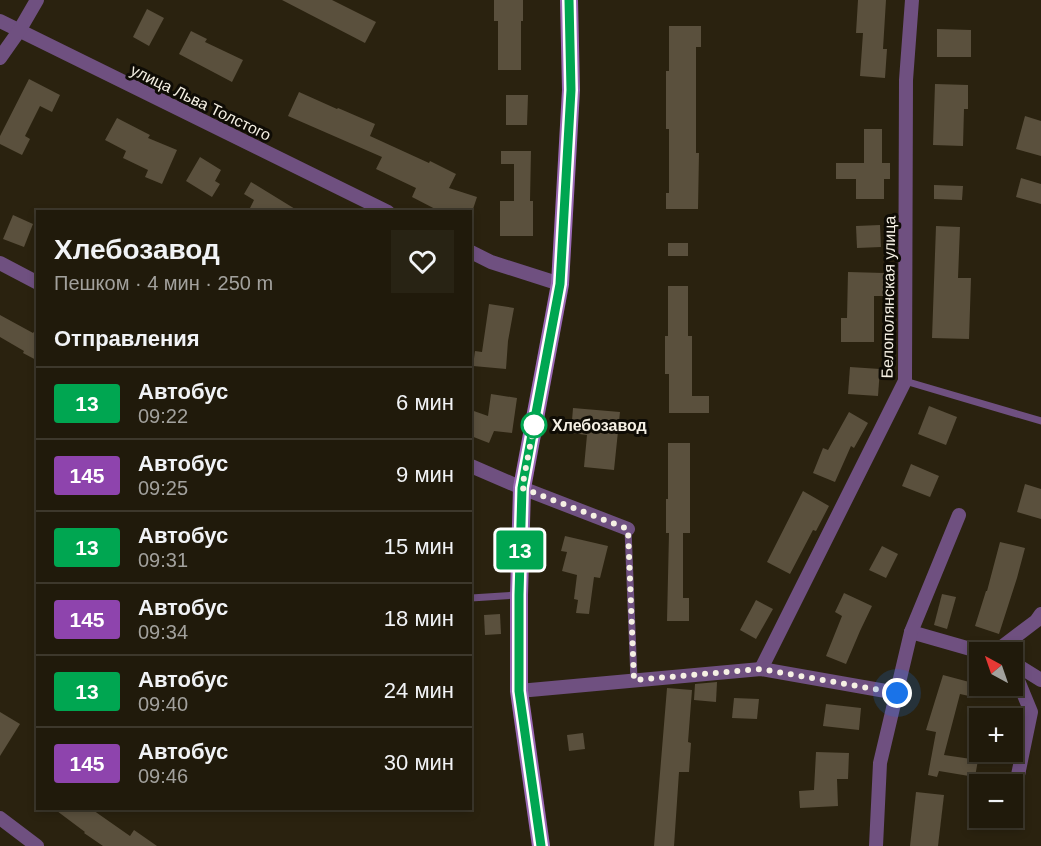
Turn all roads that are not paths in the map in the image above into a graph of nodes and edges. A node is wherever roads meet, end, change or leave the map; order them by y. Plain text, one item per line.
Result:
1 (37, 0) edge
2 (569, 0) edge
3 (912, 0) edge
4 (0, 21) edge
5 (19, 31) junction
6 (0, 58) edge
7 (384, 210) edge
8 (472, 252) edge
9 (0, 263) edge
10 (36, 282) edge
11 (560, 284) junction
12 (905, 381) junction
13 (1041, 421) edge
14 (472, 466) edge
15 (522, 488) junction
16 (959, 515) dead end
17 (628, 529) joint
18 (519, 595) junction
19 (472, 598) edge
20 (1041, 614) edge
21 (912, 632) junction
22 (1008, 642) edge
23 (969, 649) edge
24 (761, 669) junction
25 (1023, 670) edge
26 (634, 680) junction
27 (1041, 680) edge
28 (519, 691) junction
29 (1023, 692) edge
30 (897, 693) junction
31 (1018, 774) edge
32 (0, 818) edge
33 (37, 846) edge
34 (541, 846) edge
35 (876, 846) edge

1 - 5 street
2 - 11 street
3 - 12 street, Белополянская улица
4 - 5 street, улица Льва Толстого
5 - 6 street
5 - 7 street, улица Льва Толстого
8 - 11 street
9 - 10 street
11 - 15 street
12 - 13 lane
12 - 24 street, Белополянская улица
14 - 15 street
15 - 17 street
15 - 18 street
16 - 21 street
17 - 26 lane
18 - 19 lane
18 - 28 street
20 - 22 street
21 - 23 street
21 - 30 street
24 - 26 street
24 - 30 street
25 - 27 street
26 - 28 street
28 - 34 street
29 - 31 street
30 - 35 street
32 - 33 street

